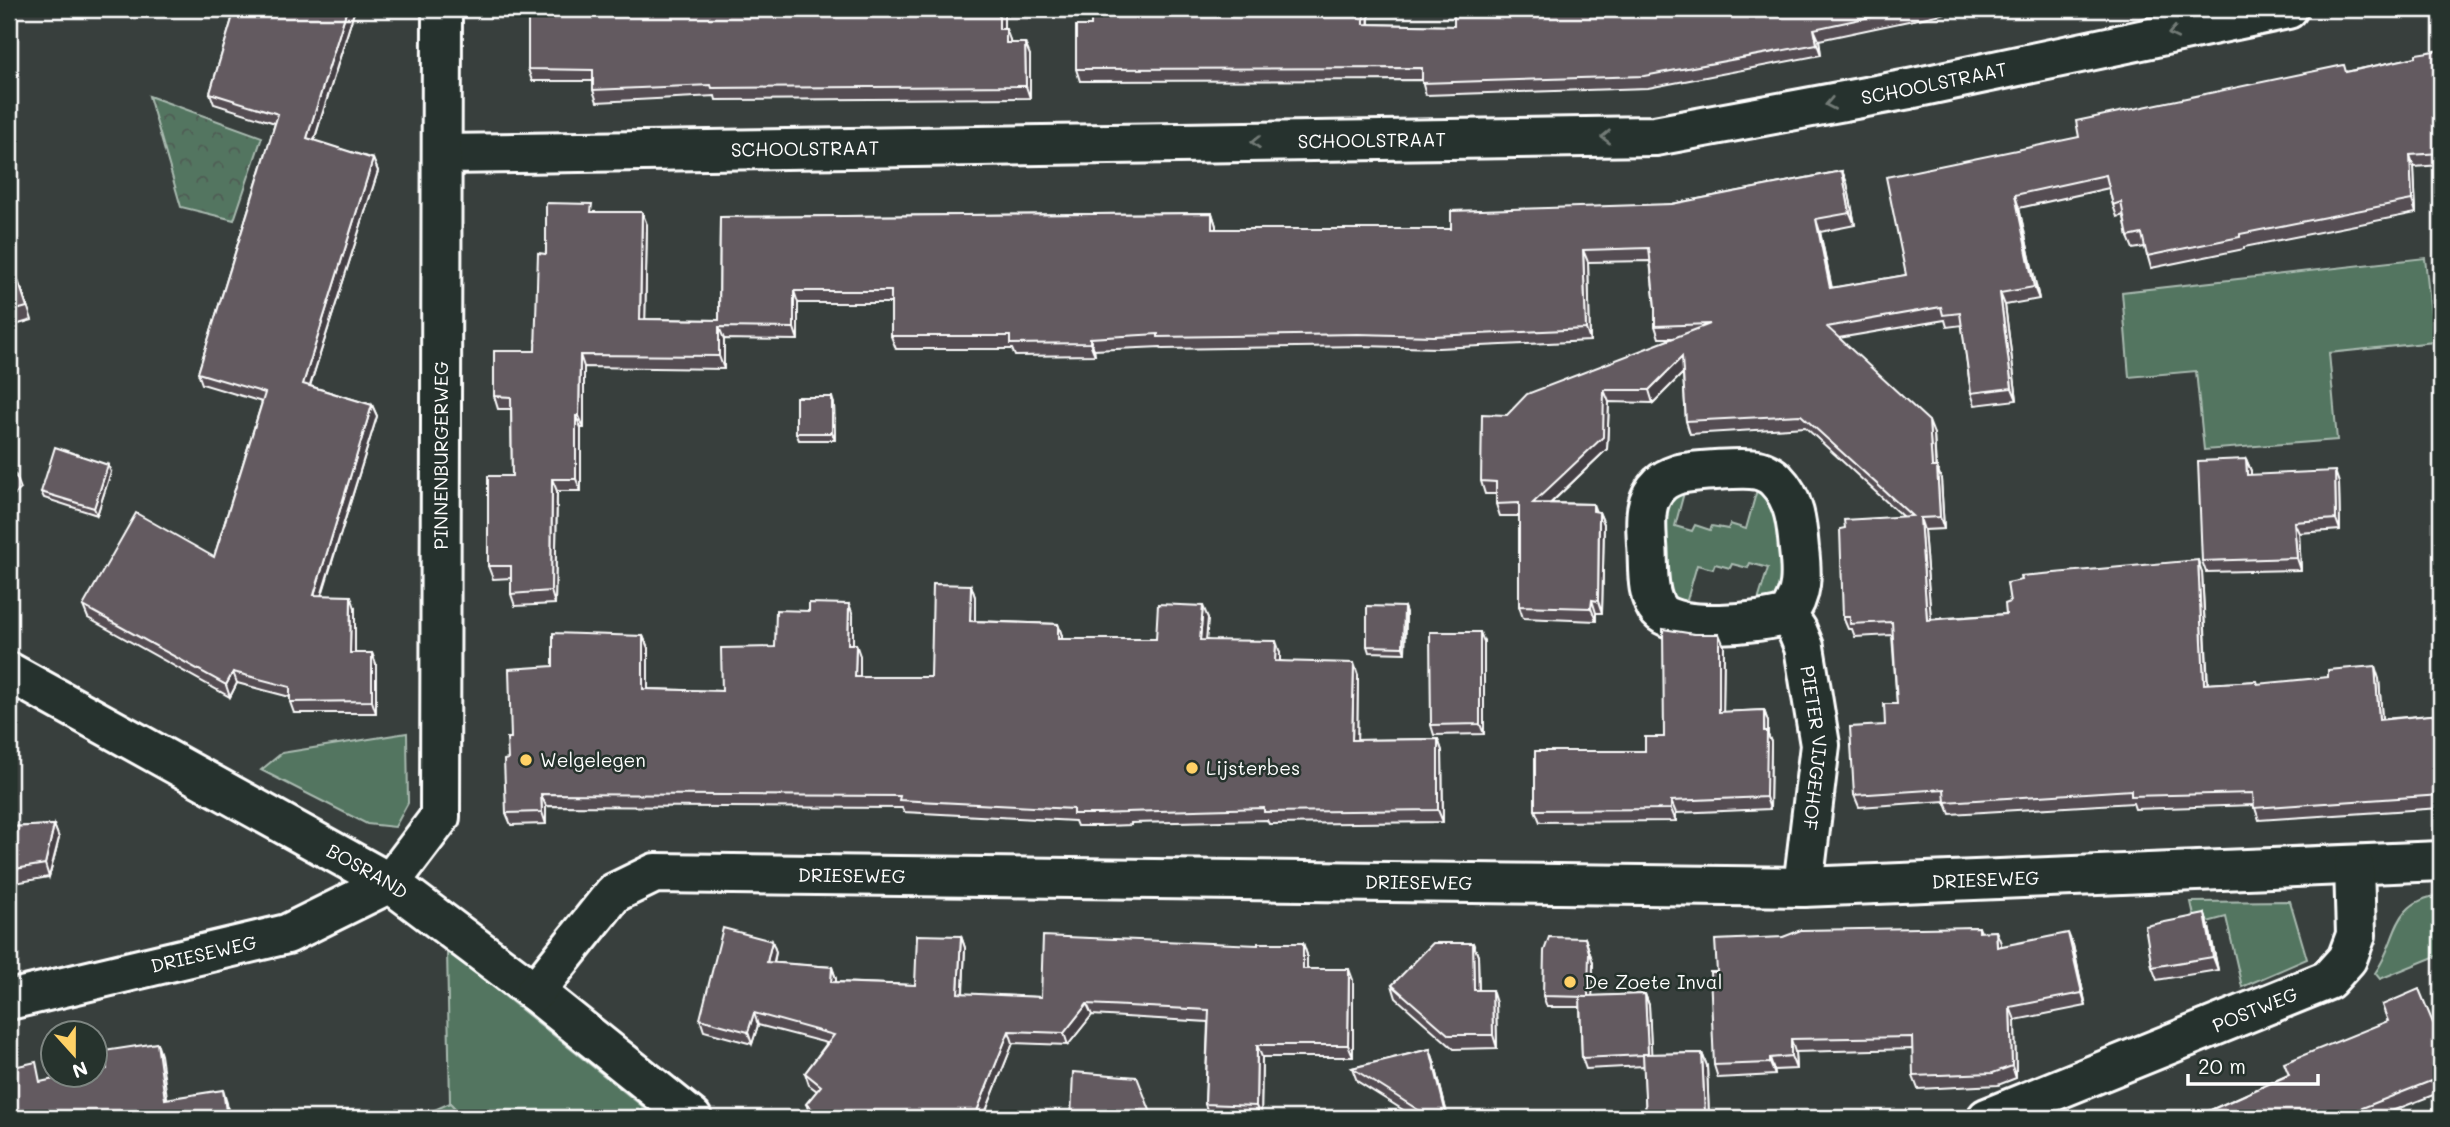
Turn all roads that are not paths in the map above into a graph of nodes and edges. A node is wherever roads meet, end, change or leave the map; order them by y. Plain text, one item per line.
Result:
1 (442, 9) edge
2 (2288, 9) edge
3 (443, 154) junction
4 (1787, 615) junction
5 (9, 671) edge
6 (2441, 860) edge
7 (2354, 865) junction
8 (390, 883) junction
9 (1803, 887) junction
10 (535, 992) junction
11 (9, 1000) edge
12 (692, 1118) edge
13 (1987, 1118) edge

1 - 3 street, PINNENBURGERWEG
2 -> 3 street, SCHOOLSTRAAT
3 - 8 street, PINNENBURGERWEG
4 - 4 street
4 - 9 street, PIETER VIJGEHOF
5 - 8 street, BOSRAND
6 - 7 street
7 - 9 street, DRIESEWEG
7 - 13 street, POSTWEG
8 - 10 street, BOSRAND
8 - 11 street, DRIESEWEG
9 - 10 street, DRIESEWEG
10 - 12 street, BOSRAND

